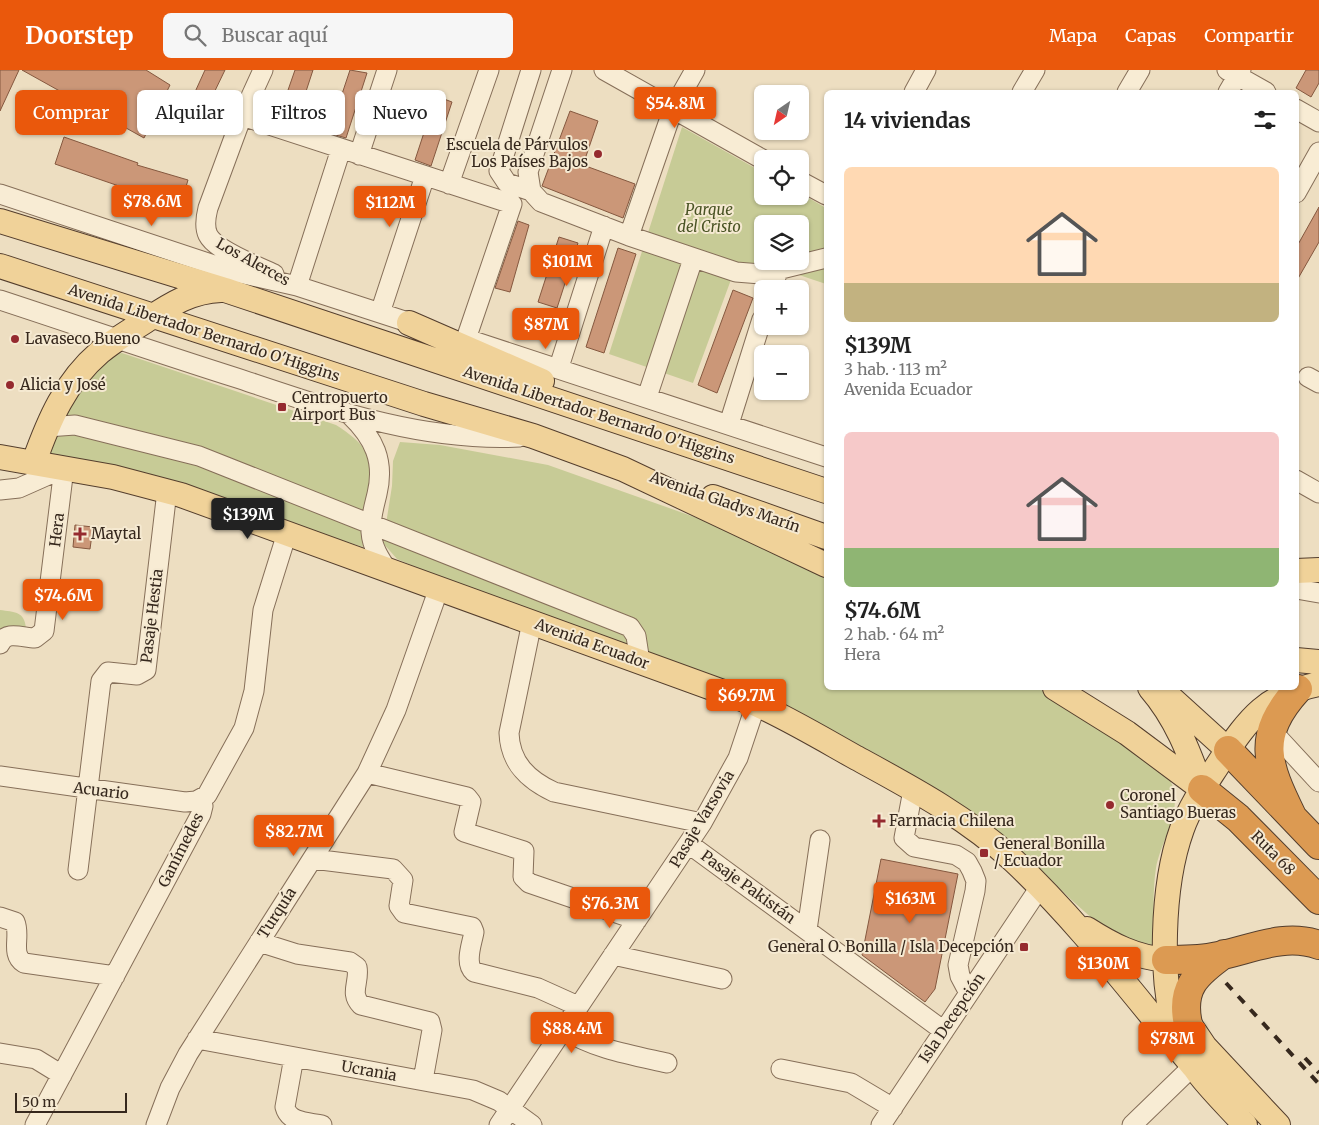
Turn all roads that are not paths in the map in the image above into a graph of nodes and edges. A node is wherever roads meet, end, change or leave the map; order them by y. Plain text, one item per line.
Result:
1 (263, 70) edge
2 (387, 70) edge
3 (489, 70) edge
4 (531, 70) edge
5 (562, 70) edge
6 (604, 70) edge
7 (695, 70) edge
8 (926, 70) edge
9 (1035, 70) edge
10 (1140, 70) edge
11 (1235, 72) edge
12 (915, 90) edge
13 (1023, 90) edge
14 (1128, 90) edge
15 (1229, 90) edge
16 (1263, 90) edge
17 (673, 109) junction
18 (1299, 111) edge
19 (243, 114) edge
20 (243, 116) edge
21 (1319, 122) edge
22 (235, 135) edge
23 (341, 148) junction
24 (1319, 152) edge
25 (360, 155) junction
26 (754, 155) edge
27 (425, 176) junction
28 (449, 184) junction
29 (809, 185) edge
30 (1299, 188) edge
31 (531, 192) junction
32 (0, 194) edge
33 (824, 194) edge
34 (512, 204) junction
35 (0, 221) edge
36 (604, 226) junction
37 (629, 236) junction
38 (694, 258) junction
39 (824, 259) edge
40 (0, 266) edge
41 (775, 280) edge
42 (297, 286) junction
43 (225, 290) junction
44 (0, 300) edge
45 (380, 313) junction
46 (153, 316) junction
47 (409, 323) junction
48 (757, 335) edge
49 (118, 339) junction
50 (466, 339) junction
51 (558, 368) junction
52 (647, 397) junction
53 (350, 415) junction
54 (729, 424) junction
55 (47, 427) junction
56 (661, 435) junction
57 (533, 436) junction
58 (824, 456) edge
59 (0, 457) edge
60 (34, 462) junction
61 (64, 468) junction
62 (0, 469) edge
63 (623, 469) junction
64 (1299, 482) edge
65 (0, 490) edge
66 (824, 490) edge
67 (167, 491) junction
68 (1319, 493) edge
69 (371, 524) junction
70 (286, 533) junction
71 (824, 536) edge
72 (824, 564) edge
73 (388, 571) junction
74 (1314, 573) edge
75 (1299, 586) edge
76 (439, 588) junction
77 (532, 622) junction
78 (0, 644) edge
79 (1299, 660) edge
80 (640, 662) junction
81 (1319, 662) edge
82 (1308, 687) edge
83 (1058, 690) edge
84 (1152, 690) edge
85 (1161, 690) edge
86 (1298, 690) edge
87 (756, 704) junction
88 (1271, 730) junction
89 (1228, 750) junction
90 (367, 773) junction
91 (0, 776) edge
92 (1319, 782) edge
93 (88, 789) junction
94 (1202, 789) junction
95 (913, 790) junction
96 (201, 799) junction
97 (1292, 816) junction
98 (702, 823) junction
99 (820, 840) dead end
100 (689, 844) junction
101 (1319, 845) edge
102 (313, 859) junction
103 (78, 870) dead end
104 (1040, 887) junction
105 (1319, 900) edge
106 (0, 917) edge
107 (1070, 919) junction
108 (637, 920) junction
109 (807, 930) junction
110 (1291, 940) junction
111 (259, 942) junction
112 (1319, 945) edge
113 (1224, 954) junction
114 (613, 955) junction
115 (1319, 955) edge
116 (1167, 971) junction
117 (115, 976) junction
118 (722, 979) dead end
119 (969, 993) junction
120 (578, 1006) junction
121 (1188, 1024) junction
122 (563, 1029) junction
123 (944, 1031) junction
124 (197, 1039) junction
125 (0, 1053) edge
126 (294, 1057) junction
127 (667, 1063) dead end
128 (1193, 1066) junction
129 (782, 1069) dead end
130 (62, 1076) junction
131 (423, 1080) junction
132 (510, 1108) junction
133 (893, 1108) junction
134 (35, 1125) edge
135 (156, 1125) edge
136 (322, 1125) edge
137 (499, 1125) edge
138 (532, 1125) edge
139 (881, 1125) edge
140 (1132, 1125) edge
141 (1245, 1125) edge
142 (1278, 1125) edge

1 - 19 street, Los Alerces
2 - 25 street
3 - 28 street
4 - 31 street
5 - 31 street
6 - 17 street
7 - 17 street
8 - 12 street
9 - 13 street
10 - 14 street
11 - 15 street
11 - 16 street
17 - 26 street
17 - 37 street
18 - 21 street
20 - 23 street
22 - 42 street, Los Alerces
23 - 25 street
23 - 42 street
24 - 30 street
25 - 27 street
27 - 28 street
27 - 45 street
28 - 34 street
29 - 33 street
31 - 34 street
31 - 36 street
32 - 42 street, Avenida Libertador Bernardo O'Higgins
34 - 50 street
35 - 43 main road, Avenida Libertador Bernardo O'Higgins
36 - 37 street
36 - 51 street
37 - 38 street
38 - 41 street
38 - 52 street
39 - 41 street
40 - 46 main road, Avenida Libertador Bernardo O'Higgins
42 - 45 street, Avenida Libertador Bernardo O'Higgins
43 - 46 main road
43 - 56 main road, Avenida Libertador Bernardo O'Higgins
44 - 49 street
45 - 47 street, Avenida Libertador Bernardo O'Higgins
46 - 49 main road
46 - 57 main road, Avenida Libertador Bernardo O'Higgins
47 - 50 street, Avenida Libertador Bernardo O'Higgins
47 - 56 main road
48 - 54 street
49 - 53 street
49 - 55 main road
50 - 51 street, Avenida Libertador Bernardo O'Higgins
51 - 52 street, Avenida Libertador Bernardo O'Higgins
52 - 54 street, Avenida Libertador Bernardo O'Higgins
53 - 57 street
53 - 69 street
54 - 58 street, Avenida Libertador Bernardo O'Higgins
55 - 60 main road
55 - 69 street
56 - 66 main road, Avenida Libertador Bernardo O'Higgins
57 - 63 main road, Avenida Libertador Bernardo O'Higgins
59 - 60 main road, Avenida Ecuador
60 - 61 main road, Avenida Ecuador
60 - 62 main road, Avenida Ecuador
61 - 65 street
61 - 67 main road, Avenida Ecuador
61 - 78 street, Hera
63 - 71 main road, Avenida Gladys Marín
63 - 72 main road, Avenida Libertador Bernardo O'Higgins
64 - 68 street
67 - 70 main road, Avenida Ecuador
67 - 93 street, Pasaje Hestia
69 - 73 street
69 - 80 street
70 - 73 main road, Avenida Ecuador
70 - 96 street, Ganímedes
73 - 76 main road, Avenida Ecuador
74 - 75 street
76 - 77 main road, Avenida Ecuador
76 - 90 street, Turquía
77 - 80 main road, Avenida Ecuador
77 - 98 street
79 - 81 main road
80 - 87 main road, Avenida Ecuador
82 - 88 highway
83 - 94 main road
84 - 94 main road
85 - 89 main road
86 - 89 main road
87 - 95 main road, Avenida Ecuador
87 - 98 street, Pasaje Varsovia
88 - 92 street
88 - 97 highway
89 - 94 main road
89 - 97 highway
90 - 102 street, Turquía
90 - 108 street
91 - 93 street, Acuario
93 - 96 street, Acuario
93 - 103 street
94 - 105 highway, Ruta 68
94 - 116 main road
95 - 104 main road, Avenida Ecuador
95 - 119 street
96 - 117 street, Ganímedes
97 - 101 highway
98 - 100 street, Pasaje Varsovia
99 - 109 street, Pasaje Pakistán
100 - 108 street, Pasaje Varsovia
100 - 109 street, Pasaje Pakistán
102 - 111 street, Turquía
102 - 120 street
104 - 107 main road, Avenida Ecuador
104 - 119 street, Isla Decepción
106 - 117 street
107 - 116 main road, Avenida Ecuador
107 - 128 main road, Avenida Ecuador
108 - 114 street, Pasaje Varsovia
109 - 123 street, Pasaje Pakistán
110 - 112 highway
110 - 113 highway
110 - 115 street
111 - 124 street, Turquía
111 - 131 street
113 - 116 highway
113 - 121 highway
114 - 118 street
114 - 120 street, Pasaje Varsovia
116 - 121 main road
116 - 128 main road
117 - 130 street, Ganímedes
119 - 123 street, Isla Decepción
120 - 122 street, Pasaje Varsovia
121 - 142 main road
122 - 127 street
122 - 132 street, Pasaje Varsovia
123 - 133 street, Isla Decepción
124 - 126 street, Ucrania
124 - 135 street, Turquía
125 - 130 street
126 - 131 street, Ucrania
126 - 136 street
128 - 140 street
128 - 141 main road
129 - 133 street
130 - 134 street, Ganímedes
131 - 132 street, Ucrania
132 - 137 street, Pasaje Varsovia
132 - 138 street, Ucrania
133 - 139 street, Isla Decepción

